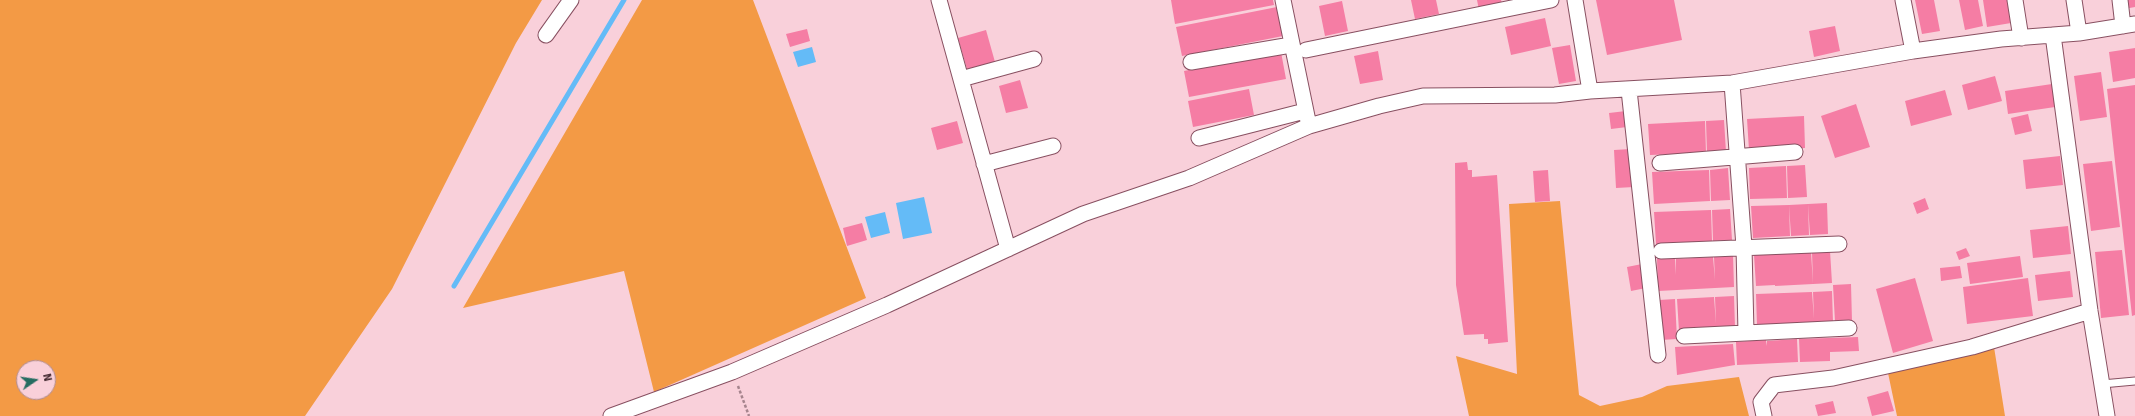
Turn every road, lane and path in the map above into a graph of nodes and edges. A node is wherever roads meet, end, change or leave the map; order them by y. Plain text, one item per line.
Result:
1 (571, 0) edge
2 (939, 0) edge
3 (1283, 0) edge
4 (1551, 0) edge
5 (1575, 0) edge
6 (1903, 0) edge
7 (2014, 0) edge
8 (2074, 0) edge
9 (2120, 0) edge
10 (2129, 25) edge
11 (2079, 34) junction
12 (546, 35) dead end
13 (2053, 35) junction
14 (2021, 38) junction
15 (1292, 44) junction
16 (1306, 50) dead end
17 (1913, 51) junction
18 (1034, 59) dead end
19 (1191, 62) dead end
20 (961, 79) junction
21 (1732, 83) junction
22 (1629, 90) junction
23 (1590, 91) junction
24 (1305, 111) junction
25 (1309, 126) junction
26 (1199, 138) dead end
27 (1053, 146) dead end
28 (1795, 152) dead end
29 (1738, 156) junction
30 (1660, 163) dead end
31 (984, 164) junction
32 (1840, 244) dead end
33 (1744, 247) junction
34 (1008, 249) junction
35 (1661, 251) dead end
36 (2090, 311) junction
37 (1849, 328) dead end
38 (1746, 333) junction
39 (1684, 336) dead end
40 (1658, 355) dead end
41 (732, 372) junction
42 (2135, 380) edge
43 (2102, 384) junction
44 (611, 416) edge
45 (749, 416) edge
46 (1764, 416) edge
47 (2107, 416) edge

1 - 12 street
2 - 20 street
3 - 15 street
4 - 16 street
5 - 23 street
6 - 17 street
7 - 14 street
8 - 11 street
9 - 10 street
10 - 11 street
11 - 13 street
13 - 14 street
13 - 36 street
14 - 17 street
15 - 19 street
15 - 24 street
17 - 21 street
18 - 20 street
20 - 31 street
21 - 22 street
21 - 29 street
22 - 23 street
22 - 40 street
23 - 25 street
24 - 25 street
24 - 26 street
25 - 34 street
27 - 31 street
28 - 29 street
29 - 30 street
29 - 33 street
31 - 34 street
32 - 33 street
33 - 35 street
33 - 38 street
34 - 41 street
36 - 43 street
36 - 46 street
37 - 38 street
38 - 39 street
41 - 44 street
41 - 45 path
42 - 43 lane
43 - 47 street

